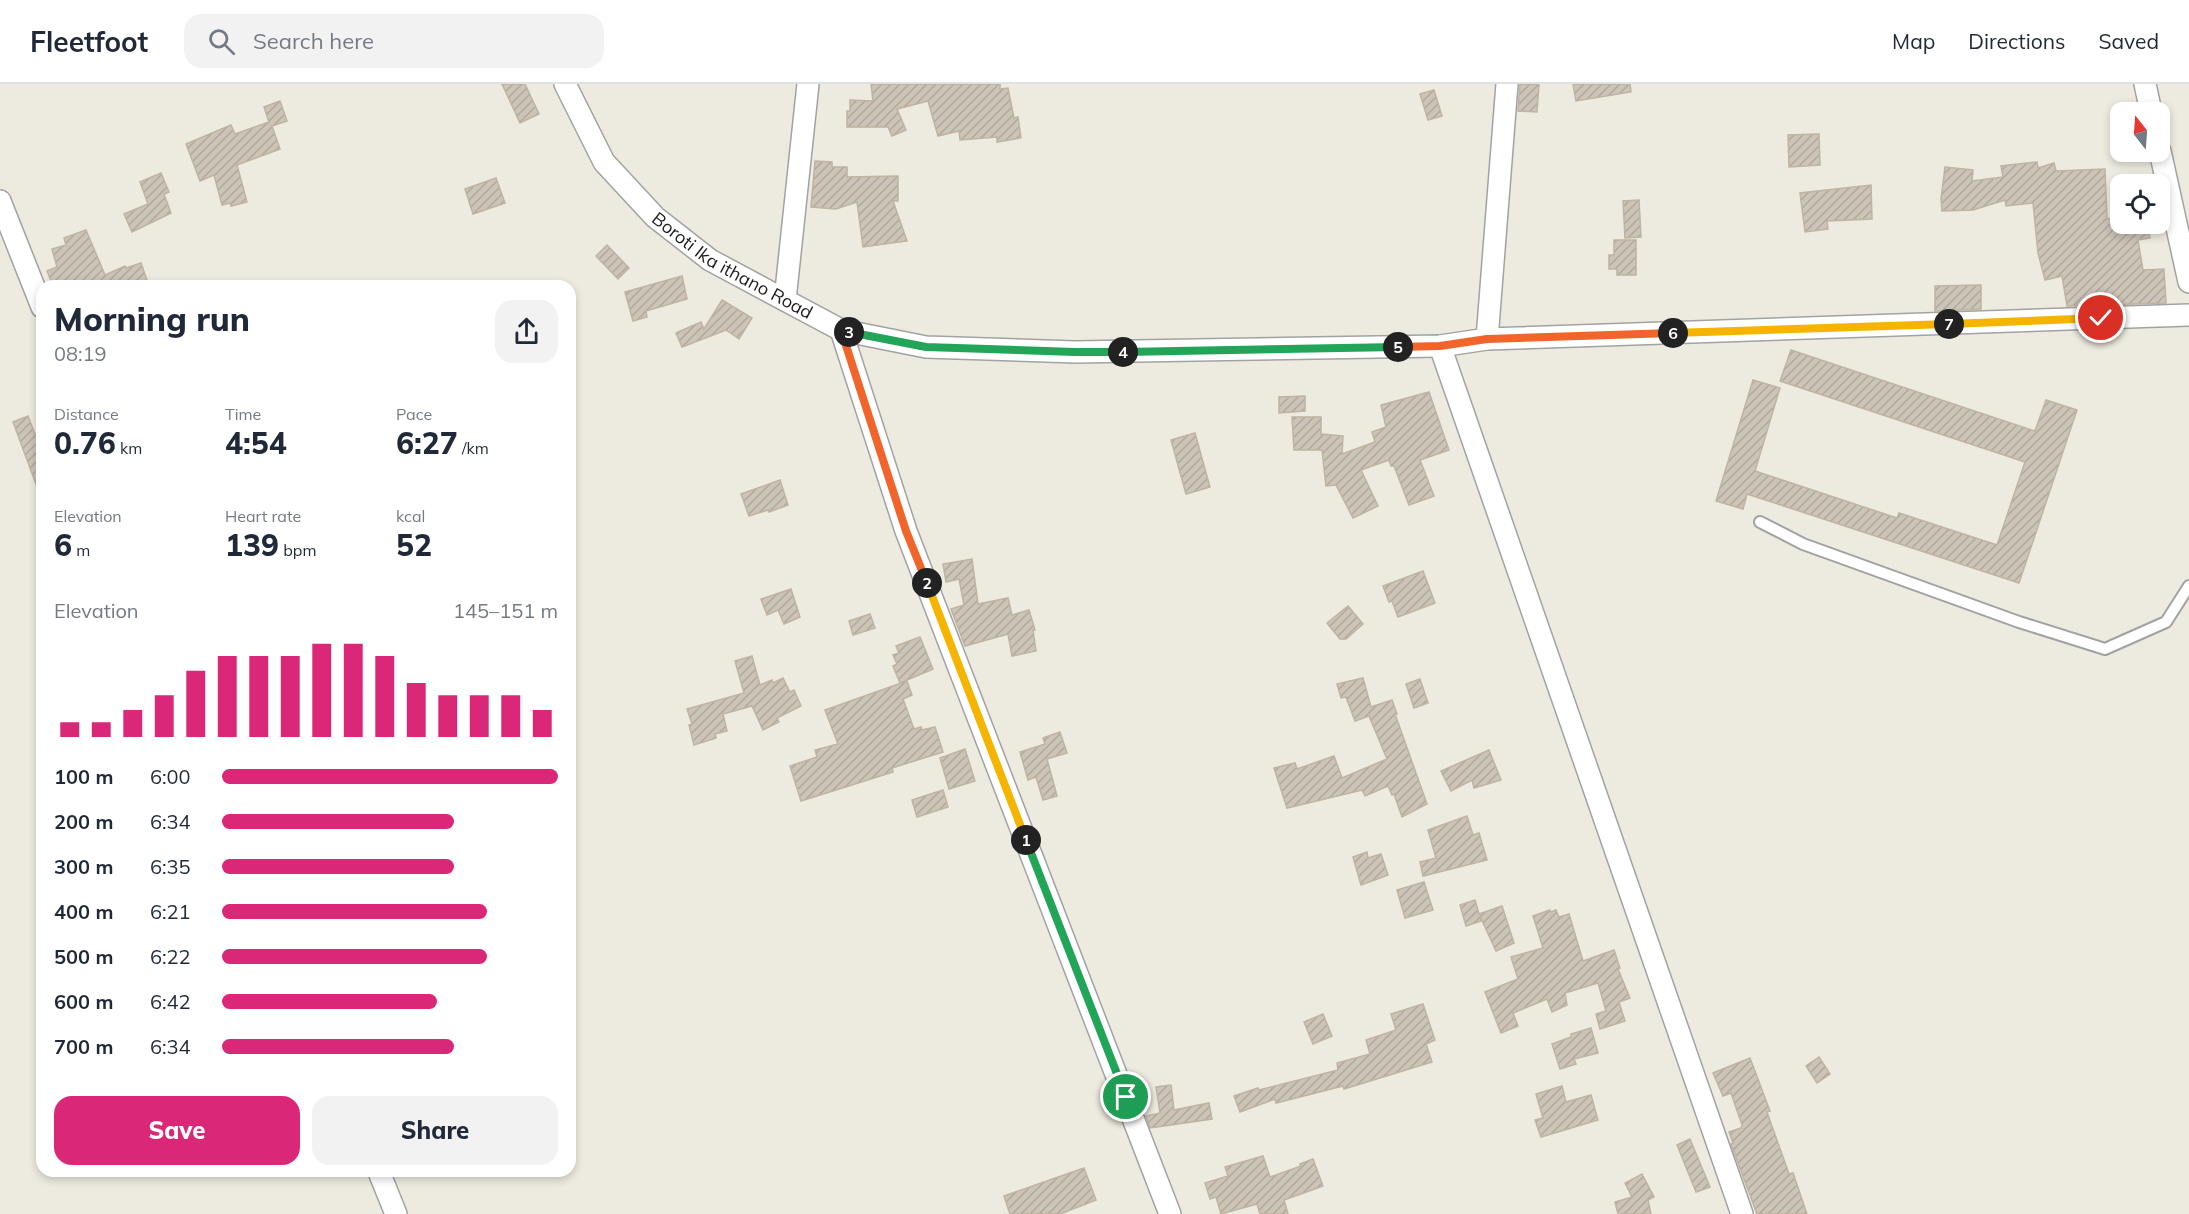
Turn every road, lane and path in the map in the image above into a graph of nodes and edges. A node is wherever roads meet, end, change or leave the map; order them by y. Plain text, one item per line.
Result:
1 (565, 84) edge
2 (808, 84) edge
3 (1507, 84) edge
4 (2145, 84) edge
5 (2149, 102) edge
6 (2162, 162) edge
7 (0, 201) edge
8 (2189, 282) edge
9 (36, 291) edge
10 (785, 300) junction
11 (2189, 315) edge
12 (841, 330) junction
13 (1487, 339) junction
14 (1440, 346) junction
15 (1760, 522) dead end
16 (2189, 586) edge
17 (381, 1177) edge
18 (396, 1214) edge
19 (1170, 1214) edge
20 (1742, 1214) edge

1 - 10 street, Boroti Ika ithano Road
2 - 10 street
3 - 13 street
4 - 5 street
6 - 8 street
7 - 9 street
10 - 12 street, Boroti Ika ithano Road
11 - 13 street, Boroti Ika ithano Road
12 - 14 street, Boroti Ika ithano Road
12 - 19 street
13 - 14 street, Boroti Ika ithano Road
14 - 20 street
15 - 16 lane
17 - 18 street

